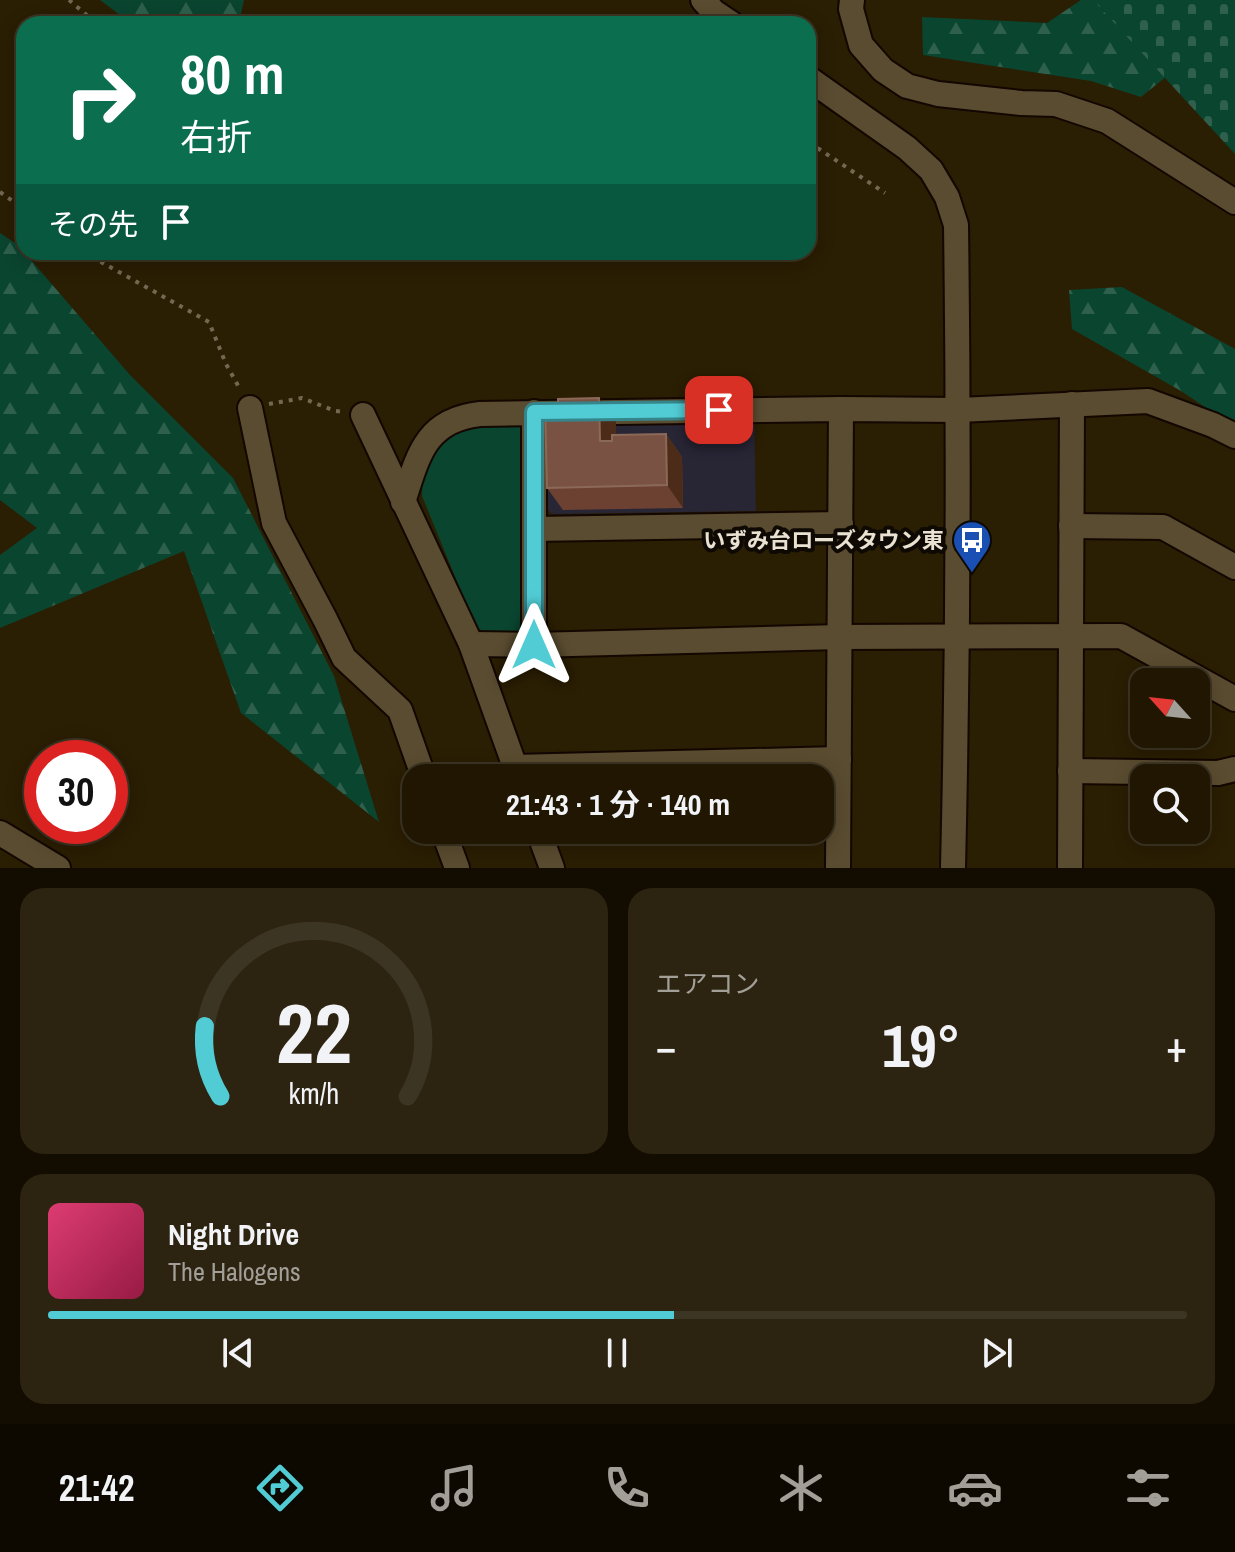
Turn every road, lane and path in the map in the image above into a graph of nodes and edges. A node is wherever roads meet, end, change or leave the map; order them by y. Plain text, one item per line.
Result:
1 (69, 0) edge
2 (703, 0) edge
3 (852, 0) edge
4 (88, 16) edge
5 (720, 16) edge
6 (816, 84) edge
7 (816, 148) edge
8 (885, 193) dead end
9 (1235, 202) edge
10 (97, 260) edge
11 (1072, 404) junction
12 (250, 408) junction
13 (841, 409) junction
14 (959, 410) junction
15 (534, 412) junction
16 (363, 415) joint
17 (1235, 436) edge
18 (403, 502) junction
19 (841, 524) junction
20 (1071, 526) junction
21 (534, 529) junction
22 (1235, 567) edge
23 (840, 637) junction
24 (958, 637) junction
25 (1071, 637) junction
26 (471, 644) junction
27 (534, 645) junction
28 (1235, 699) edge
29 (839, 759) junction
30 (419, 764) edge
31 (513, 764) edge
32 (715, 764) edge
33 (1235, 769) edge
34 (1070, 771) junction
35 (0, 833) edge
36 (448, 844) edge
37 (543, 844) edge
38 (58, 868) edge
39 (457, 868) edge
40 (552, 868) edge
41 (838, 868) edge
42 (953, 868) edge
43 (1070, 868) edge

1 - 4 path
2 - 5 street
3 - 9 street
6 - 14 street
7 - 8 path
10 - 12 path
11 - 14 street
11 - 17 street
11 - 20 street
12 - 16 path
12 - 30 street
13 - 14 street
13 - 15 street
13 - 19 street
14 - 24 street
15 - 18 street
15 - 21 street
16 - 18 street
18 - 26 street
19 - 21 street
19 - 23 street
20 - 22 street
20 - 25 street
21 - 27 street
23 - 24 street
23 - 27 street
23 - 29 street
24 - 25 street
24 - 42 street
25 - 28 street
25 - 34 street
26 - 27 street
26 - 31 street
29 - 32 street
29 - 41 street
33 - 34 street
34 - 43 street
35 - 38 street
36 - 39 street
37 - 40 street

